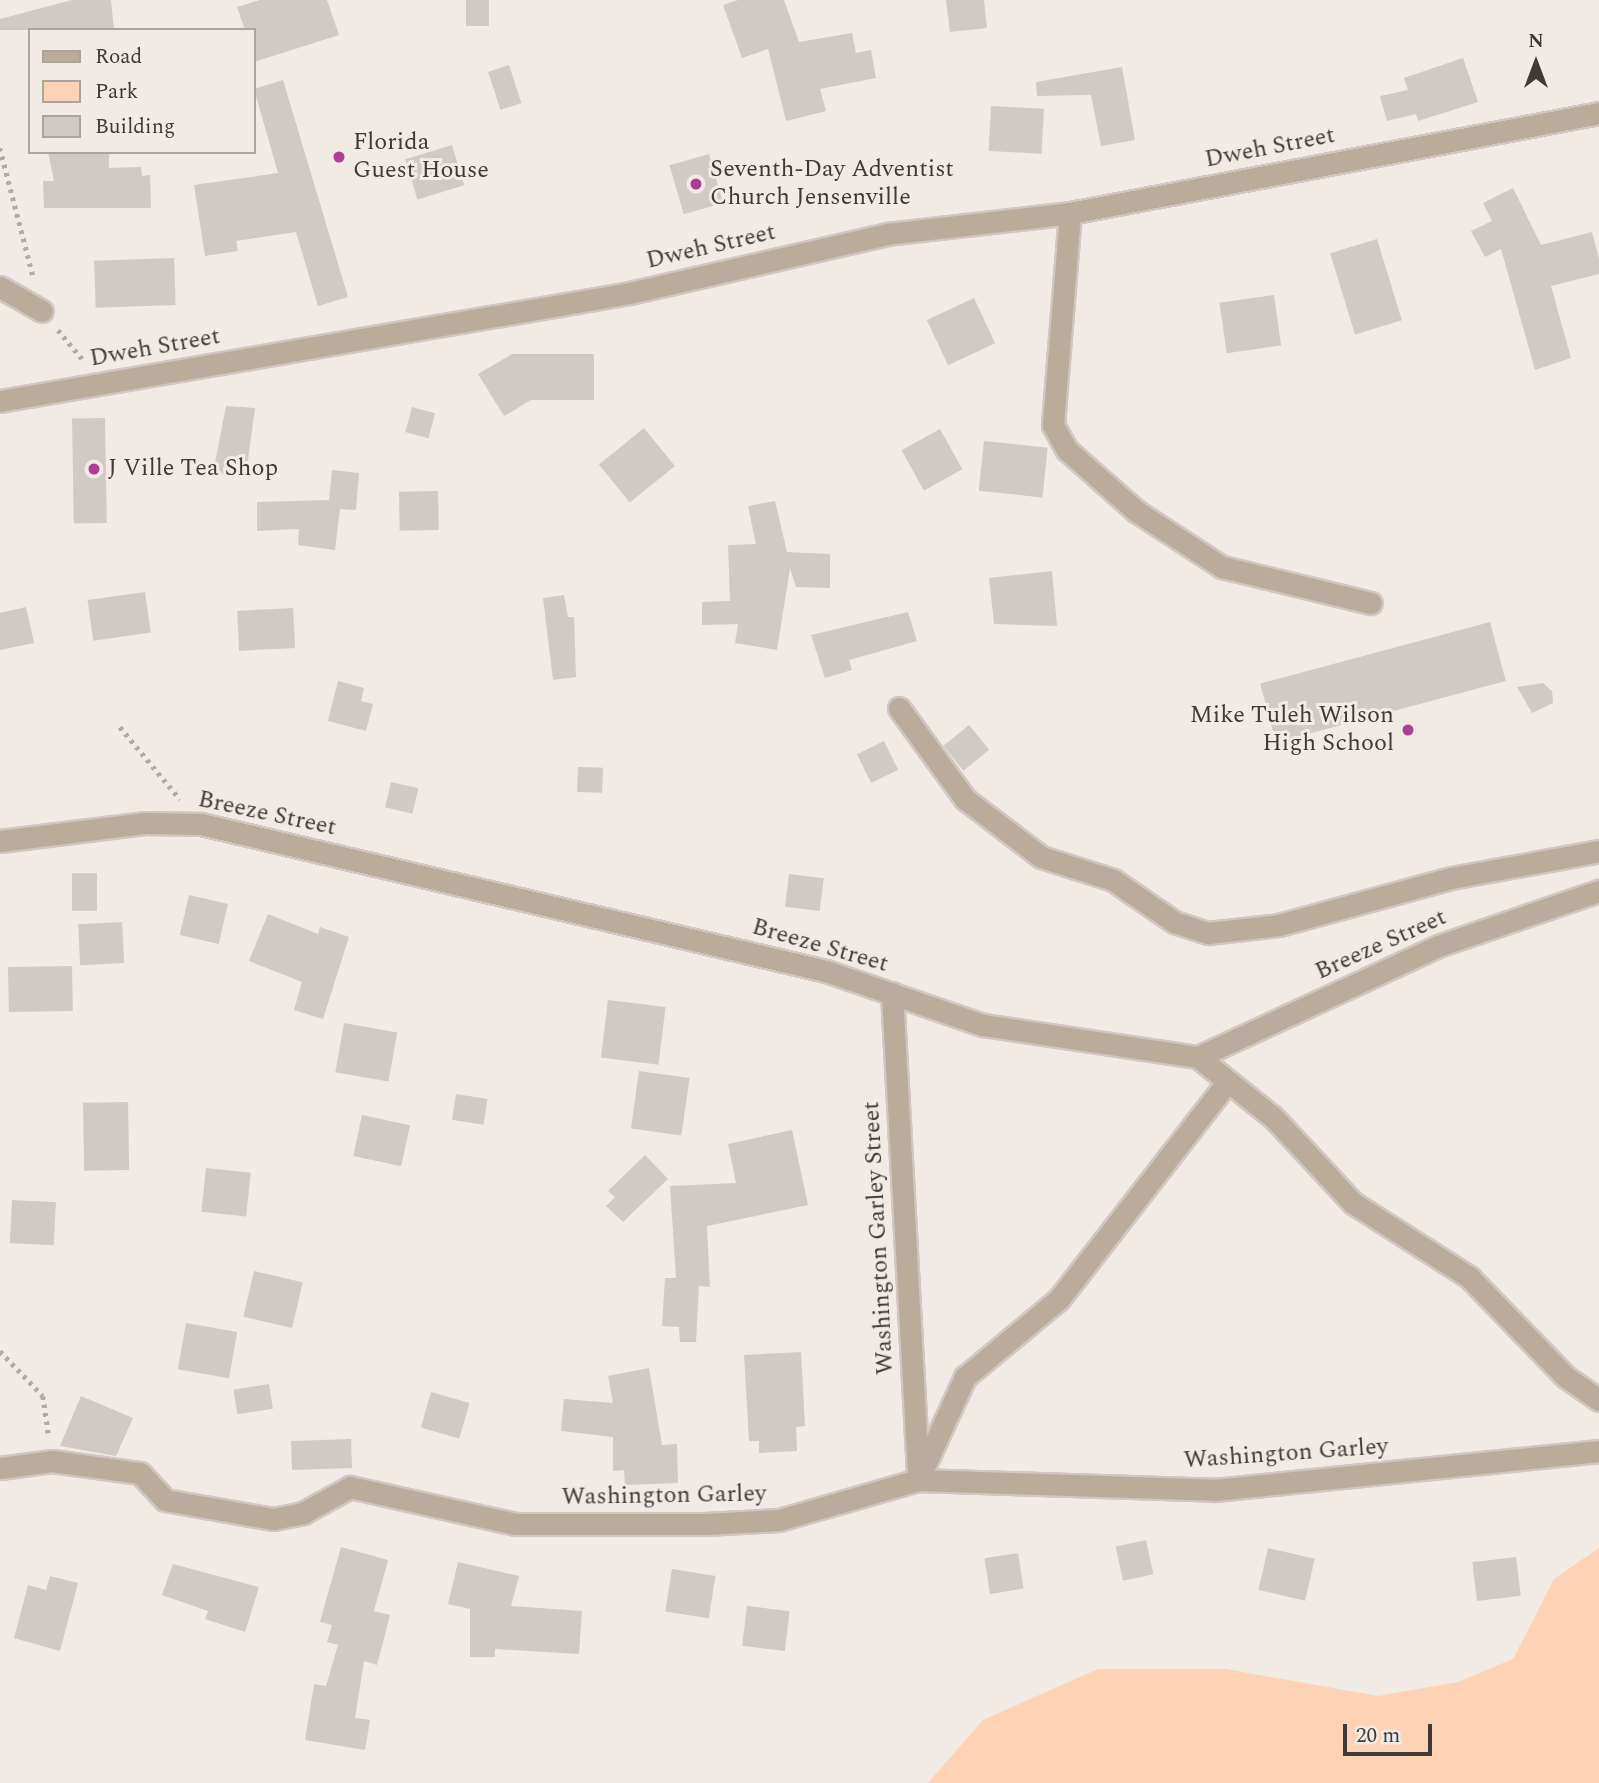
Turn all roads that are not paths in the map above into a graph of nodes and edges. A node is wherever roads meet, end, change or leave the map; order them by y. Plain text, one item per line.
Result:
1 (1599, 113) edge
2 (1070, 213) junction
3 (0, 287) edge
4 (42, 312) road end
5 (0, 401) edge
6 (1371, 603) dead end
7 (899, 708) dead end
8 (0, 841) edge
9 (1599, 851) edge
10 (1599, 891) edge
11 (892, 993) junction
12 (1198, 1057) junction
13 (1225, 1085) junction
14 (1599, 1400) edge
15 (1599, 1451) edge
16 (0, 1468) edge
17 (918, 1480) junction

1 - 2 street, Dweh Street
2 - 5 street, Dweh Street
2 - 6 street
3 - 4 street
7 - 9 street
8 - 11 street, Breeze Street
10 - 12 street, Breeze Street
11 - 12 street, Breeze Street
11 - 17 street, Washington Garley Street
12 - 13 street
13 - 14 street
13 - 17 street
15 - 17 street, Washington Garley
16 - 17 street, Washington Garley

